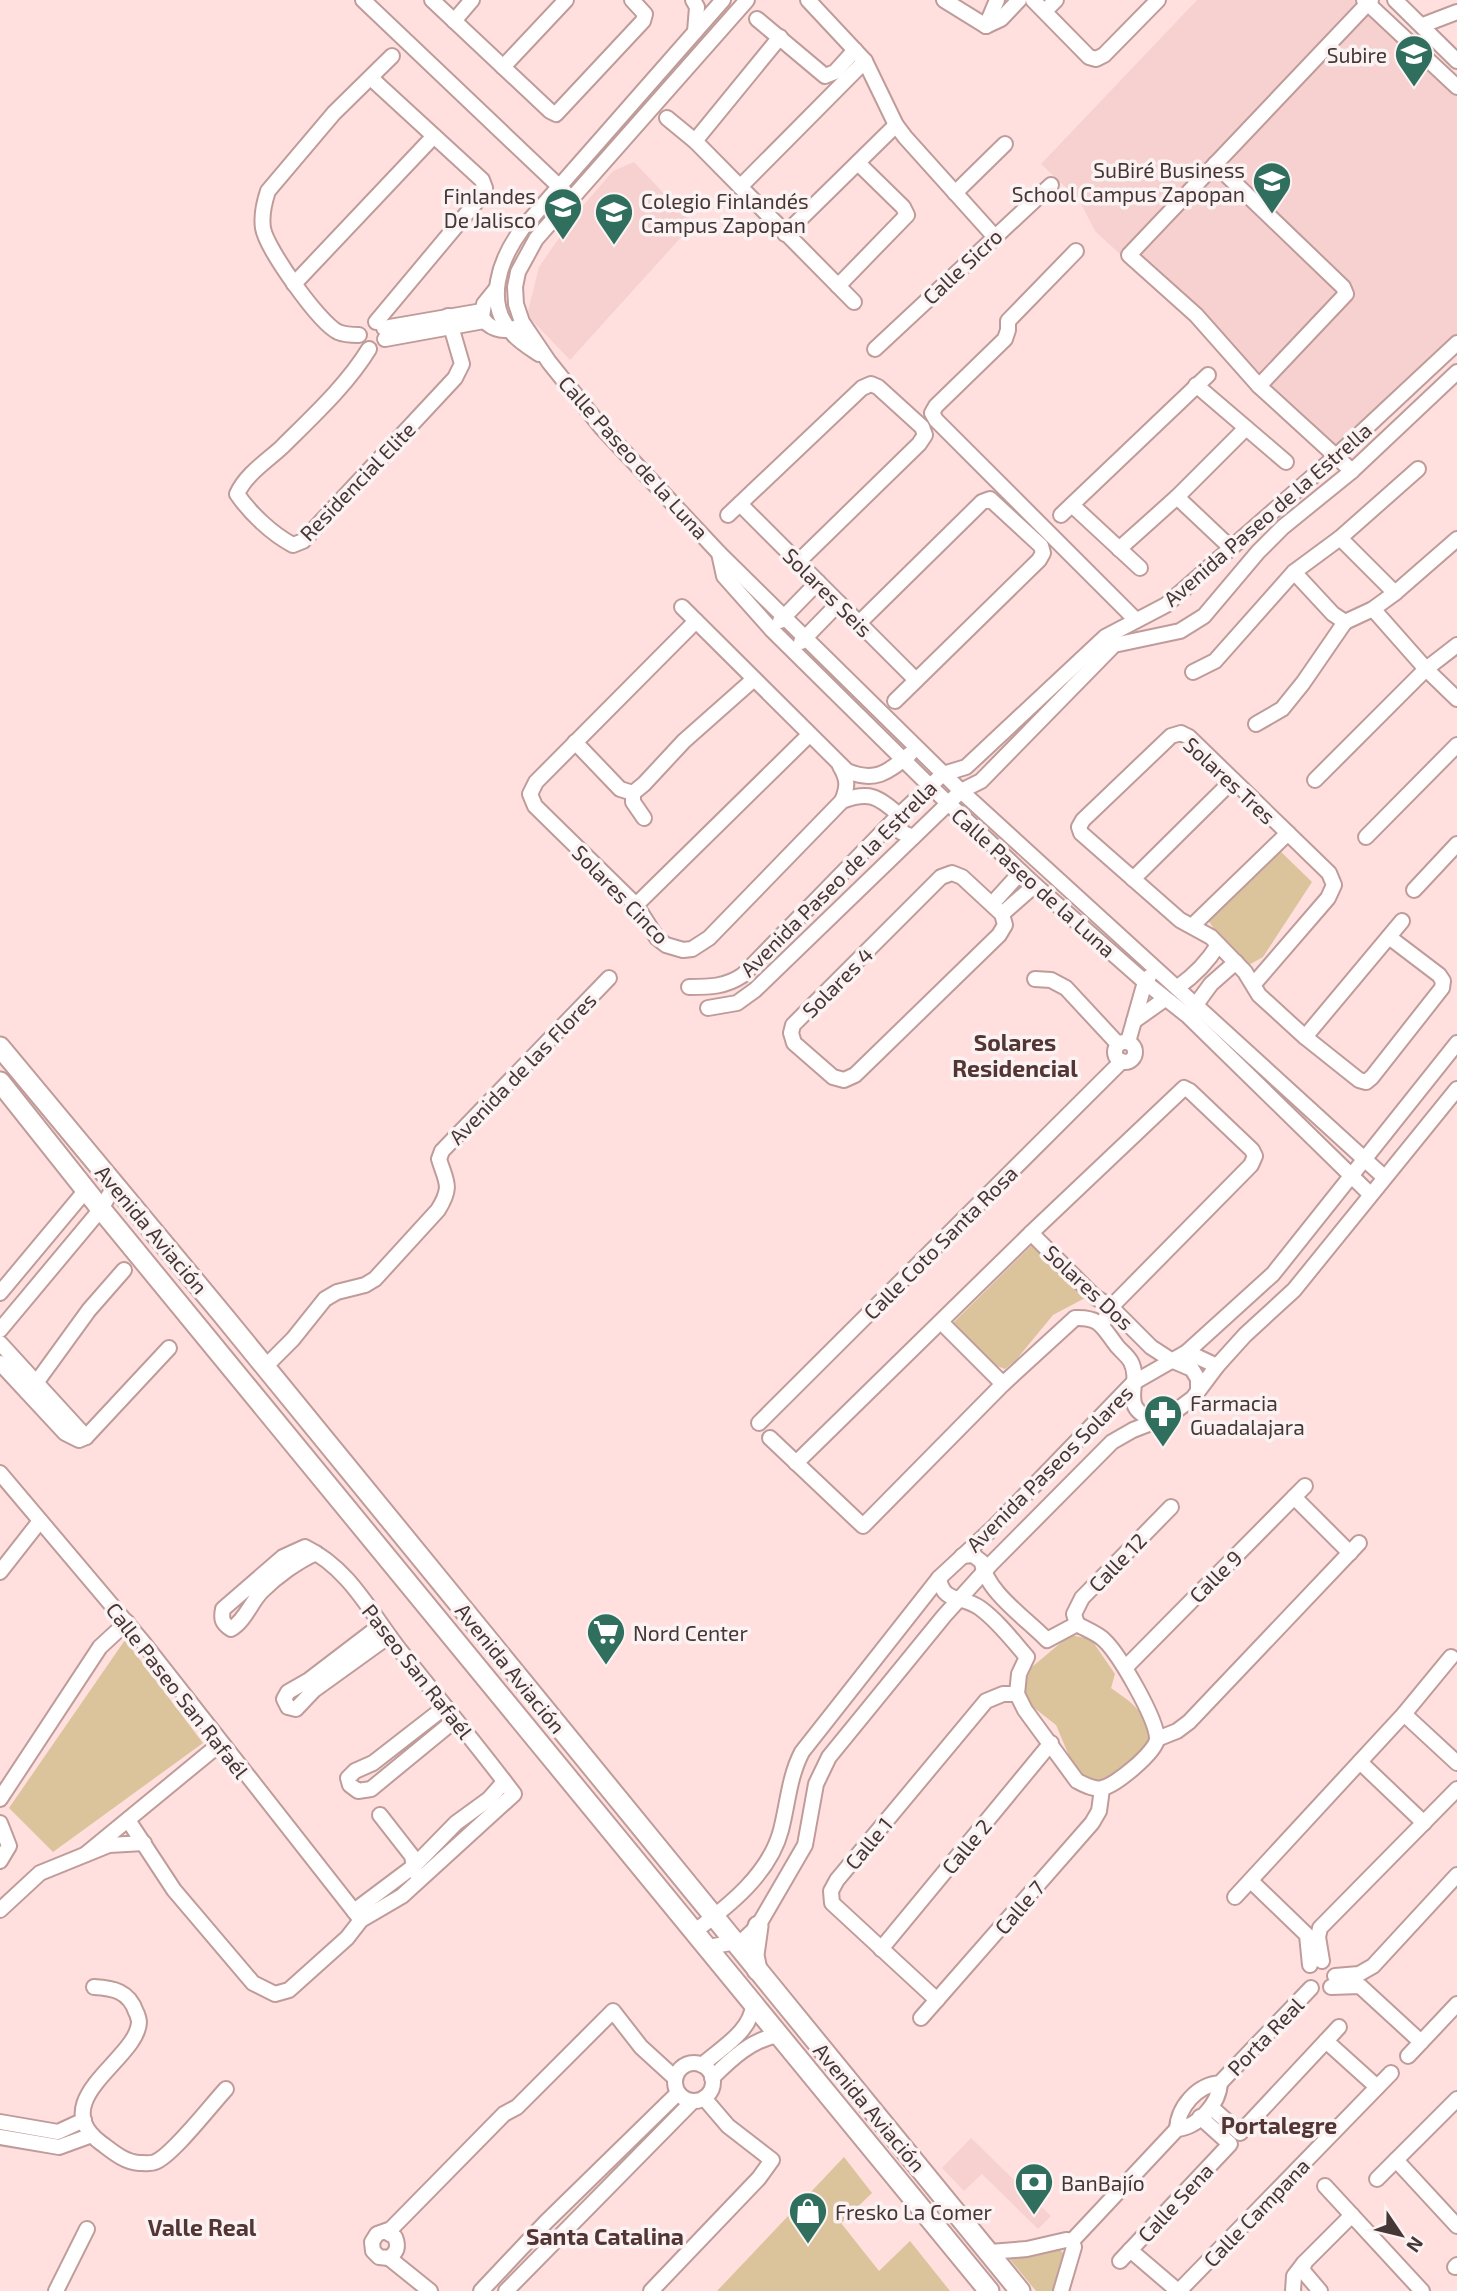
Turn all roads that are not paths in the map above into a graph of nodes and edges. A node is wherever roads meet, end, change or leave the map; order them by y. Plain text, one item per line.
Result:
1 (363, 0) edge
2 (432, 0) edge
3 (472, 0) edge
4 (566, 0) edge
5 (632, 0) edge
6 (693, 0) edge
7 (723, 0) edge
8 (747, 0) edge
9 (808, 0) edge
10 (944, 0) edge
11 (997, 0) edge
12 (1018, 0) edge
13 (1033, 0) edge
14 (1056, 0) edge
15 (1158, 0) edge
16 (1395, 0) edge
17 (1368, 1) edge
18 (1045, 11) junction
19 (1457, 12) edge
20 (757, 19) dead end
21 (454, 21) junction
22 (1423, 25) junction
23 (986, 26) junction
24 (695, 32) junction
25 (780, 37) junction
26 (393, 56) dead end
27 (860, 56) junction
28 (1457, 61) edge
29 (503, 67) junction
30 (372, 79) junction
31 (1457, 87) edge
32 (642, 93) junction
33 (655, 105) junction
34 (667, 118) dead end
35 (896, 125) junction
36 (435, 135) junction
37 (695, 141) junction
38 (1005, 144) dead end
39 (858, 163) junction
40 (1215, 164) junction
41 (1051, 184) dead end
42 (559, 187) junction
43 (740, 187) junction
44 (955, 193) junction
45 (572, 199) junction
46 (785, 234) junction
47 (994, 236) junction
48 (1076, 251) dead end
49 (294, 284) junction
50 (838, 286) junction
51 (497, 288) junction
52 (854, 302) dead end
53 (483, 316) junction
54 (450, 321) junction
55 (516, 326) junction
56 (382, 330) junction
57 (359, 335) junction
58 (1457, 343) edge
59 (369, 349) junction
60 (875, 349) dead end
61 (1457, 372) edge
62 (1208, 375) dead end
63 (1196, 386) junction
64 (1259, 386) junction
65 (1246, 428) junction
66 (1336, 456) junction
67 (1286, 462) dead end
68 (1418, 469) dead end
69 (1352, 471) junction
70 (1177, 497) junction
71 (740, 504) junction
72 (728, 515) dead end
73 (1340, 538) junction
74 (1457, 539) edge
75 (1231, 548) junction
76 (1119, 549) junction
77 (719, 553) junction
78 (798, 562) junction
79 (1140, 568) dead end
80 (1294, 572) junction
81 (828, 592) junction
82 (1395, 593) junction
83 (682, 607) dead end
84 (1373, 609) junction
85 (1136, 620) junction
86 (696, 621) junction
87 (1345, 622) junction
88 (859, 623) junction
89 (795, 626) junction
90 (772, 630) junction
91 (1109, 641) junction
92 (1457, 645) edge
93 (792, 650) junction
94 (1426, 669) junction
95 (1194, 672) dead end
96 (754, 679) junction
97 (916, 680) junction
98 (1457, 699) edge
99 (895, 701) dead end
100 (1256, 724) dead end
101 (809, 734) junction
102 (575, 742) junction
103 (1457, 745) edge
104 (917, 748) junction
105 (904, 759) junction
106 (840, 766) junction
107 (943, 774) junction
108 (1233, 780) junction
109 (1315, 780) dead end
110 (930, 786) junction
111 (961, 791) junction
112 (633, 793) junction
113 (842, 801) junction
114 (948, 804) junction
115 (900, 814) junction
116 (644, 818) dead end
117 (1288, 834) junction
118 (914, 837) junction
119 (1366, 837) dead end
120 (1457, 844) edge
121 (1021, 872) junction
122 (1133, 879) junction
123 (1035, 885) junction
124 (1414, 890) dead end
125 (636, 905) junction
126 (997, 909) junction
127 (1402, 921) dead end
128 (1192, 926) junction
129 (781, 936) junction
130 (1389, 937) junction
131 (1219, 945) junction
132 (795, 951) junction
133 (1236, 962) junction
134 (1157, 967) junction
135 (609, 978) dead end
136 (1035, 979) dead end
137 (1145, 982) junction
138 (1253, 985) junction
139 (689, 987) dead end
140 (1178, 987) junction
141 (1166, 999) junction
142 (708, 1008) dead end
143 (1192, 1010) junction
144 (1134, 1021) junction
145 (1305, 1037) junction
146 (1123, 1043) junction
147 (1457, 1043) edge
148 (0, 1047) edge
149 (0, 1082) edge
150 (1457, 1089) edge
151 (1365, 1159) junction
152 (1351, 1177) junction
153 (1384, 1177) junction
154 (116, 1185) junction
155 (86, 1190) junction
156 (1370, 1194) junction
157 (101, 1209) junction
158 (1031, 1233) junction
159 (41, 1244) junction
160 (60, 1258) junction
161 (124, 1270) dead end
162 (0, 1293) edge
163 (1111, 1307) junction
164 (941, 1322) junction
165 (1102, 1325) junction
166 (0, 1330) edge
167 (0, 1343) edge
168 (1151, 1347) junction
169 (169, 1348) dead end
170 (1187, 1352) junction
171 (1171, 1360) junction
172 (1131, 1362) junction
173 (0, 1363) edge
174 (1217, 1366) junction
175 (265, 1367) junction
176 (1133, 1383) junction
177 (1003, 1384) junction
178 (32, 1387) junction
179 (1198, 1391) junction
180 (1156, 1421) junction
181 (759, 1423) dead end
182 (770, 1438) dead end
183 (796, 1463) junction
184 (0, 1473) edge
185 (1305, 1486) dead end
186 (1294, 1497) junction
187 (1171, 1507) dead end
188 (40, 1521) junction
189 (316, 1553) junction
190 (962, 1556) junction
191 (0, 1572) edge
192 (983, 1573) junction
193 (939, 1578) junction
194 (960, 1599) junction
195 (127, 1622) junction
196 (1077, 1624) junction
197 (385, 1630) junction
198 (1450, 1657) edge
199 (1126, 1667) junction
200 (1017, 1694) junction
201 (445, 1707) junction
202 (1404, 1714) junction
203 (455, 1720) junction
204 (1157, 1739) junction
205 (221, 1743) junction
206 (1051, 1743) junction
207 (1360, 1762) junction
208 (1457, 1763) edge
209 (509, 1788) junction
210 (1102, 1789) junction
211 (1457, 1789) edge
212 (0, 1799) edge
213 (380, 1815) dead end
214 (128, 1820) junction
215 (0, 1823) edge
216 (1424, 1823) junction
217 (144, 1843) junction
218 (86, 1854) junction
219 (0, 1861) edge
220 (414, 1866) junction
221 (758, 1872) junction
222 (1457, 1875) edge
223 (1251, 1881) junction
224 (416, 1883) junction
225 (392, 1884) junction
226 (780, 1890) junction
227 (402, 1896) junction
228 (1235, 1897) dead end
229 (0, 1910) edge
230 (358, 1916) junction
231 (714, 1917) junction
232 (758, 1926) junction
233 (695, 1931) junction
234 (736, 1944) junction
235 (708, 1947) junction
236 (881, 1949) junction
237 (1316, 1963) junction
238 (757, 1971) junction
239 (1333, 1981) junction
240 (94, 1987) dead end
241 (1311, 1988) junction
242 (937, 2000) junction
243 (753, 2004) junction
244 (1457, 2004) edge
245 (921, 2018) dead end
246 (1339, 2028) dead end
247 (779, 2035) junction
248 (1326, 2041) junction
249 (1421, 2042) junction
250 (1408, 2056) dead end
251 (702, 2065) junction
252 (1391, 2073) dead end
253 (712, 2078) junction
254 (1220, 2083) junction
255 (676, 2085) junction
256 (850, 2085) junction
257 (1377, 2087) junction
258 (226, 2089) dead end
259 (832, 2099) junction
260 (698, 2100) junction
261 (1454, 2109) edge
262 (1205, 2112) junction
263 (85, 2120) junction
264 (0, 2122) edge
265 (1177, 2129) junction
266 (92, 2136) junction
267 (0, 2137) edge
268 (1235, 2138) junction
269 (1396, 2160) junction
270 (1377, 2179) dead end
271 (1325, 2186) dead end
272 (1350, 2213) junction
273 (546, 2222) junction
274 (1457, 2225) edge
275 (86, 2229) dead end
276 (391, 2235) junction
277 (559, 2235) junction
278 (1072, 2241) junction
279 (1130, 2250) junction
280 (990, 2252) junction
281 (389, 2258) junction
282 (1120, 2261) dead end
283 (1304, 2263) junction
284 (1313, 2289) edge
285 (56, 2291) edge
286 (430, 2291) edge
287 (481, 2291) edge
288 (506, 2291) edge
289 (651, 2291) edge
290 (989, 2291) edge
291 (1020, 2291) edge
292 (1061, 2291) edge
293 (1178, 2291) edge
294 (1293, 2291) edge
295 (1422, 2291) edge

1 - 42 street
2 - 21 street
3 - 21 street
4 - 29 street
5 - 29 street
6 - 24 street
7 - 24 street
8 - 33 street
9 - 27 street
10 - 23 street
11 - 23 street
12 - 23 street
13 - 18 street
14 - 18 street
15 - 18 street
16 - 22 street
17 - 31 street
17 - 40 street
19 - 22 street
20 - 25 street
21 - 29 street
22 - 28 street
24 - 32 street
25 - 27 street
25 - 37 street
26 - 30 street
27 - 35 street
27 - 43 street
30 - 36 street
30 - 49 street
32 - 33 street
32 - 42 street
33 - 45 street
34 - 37 street
35 - 39 street
35 - 44 street
36 - 49 street
36 - 56 street
37 - 43 street
38 - 44 street
39 - 46 street
39 - 50 street
40 - 64 street
40 - 64 street
41 - 47 street, Calle Sicro
42 - 45 street
42 - 51 street
43 - 46 street
44 - 47 street
45 - 55 street
46 - 50 street
47 - 60 street, Calle Sicro
48 - 85 street
49 - 57 street
50 - 52 street
51 - 53 street
51 - 55 street
53 - 54 street
53 - 55 street
54 - 56 street
54 - 59 street, Residencial Elite
55 - 77 street, Calle Paseo de la Luna
56 - 57 street
56 - 59 street
57 - 59 street
58 - 66 street, Avenida Paseo de la Estrella
61 - 69 street, Avenida Paseo de la Estrella
62 - 63 street
63 - 65 street
63 - 76 street
64 - 66 street
65 - 67 street
65 - 70 street
66 - 69 street
66 - 75 street, Avenida Paseo de la Estrella
68 - 73 street
69 - 91 street, Avenida Paseo de la Estrella
70 - 75 street
70 - 76 street
71 - 72 street
71 - 78 street, Solares Seis
71 - 78 street
73 - 80 street
73 - 82 street
74 - 82 street
75 - 85 street, Avenida Paseo de la Estrella
76 - 79 street
77 - 89 street, Calle Paseo de la Luna
77 - 90 street, Calle Paseo de la Luna
78 - 81 street, Solares Seis
80 - 87 street
80 - 95 street
81 - 88 street, Solares Seis
81 - 89 street
81 - 89 street
82 - 84 street
83 - 86 street
84 - 87 street
84 - 94 street
85 - 91 street, Avenida Paseo de la Estrella
86 - 96 street
86 - 102 street, Solares Cinco
87 - 100 street
88 - 97 street, Solares Seis
88 - 97 street
89 - 90 street
89 - 93 street
89 - 104 street, Calle Paseo de la Luna
90 - 93 street, Calle Paseo de la Luna
91 - 107 street, Avenida Paseo de la Estrella
91 - 111 street, Avenida Paseo de la Estrella
92 - 94 street
93 - 105 street, Calle Paseo de la Luna
94 - 98 street
94 - 109 street
96 - 101 street
96 - 112 street
97 - 99 street
101 - 106 street
101 - 125 street
102 - 112 street
102 - 125 street, Solares Cinco
103 - 119 street
104 - 105 street
104 - 107 street, Calle Paseo de la Luna
105 - 106 street
105 - 110 street, Calle Paseo de la Luna
106 - 113 street
107 - 110 street, Avenida Paseo de la Estrella
107 - 111 street, Calle Paseo de la Luna
108 - 117 street, Solares Tres
108 - 122 street
108 - 122 street, Solares Tres
110 - 114 street, Calle Paseo de la Luna
110 - 115 street, Avenida Paseo de la Estrella
111 - 114 street, Avenida Paseo de la Estrella
111 - 134 street, Calle Paseo de la Luna
112 - 116 street
113 - 115 street
113 - 125 street, Solares Cinco
114 - 118 street, Avenida Paseo de la Estrella
114 - 121 street, Calle Paseo de la Luna
115 - 118 street
115 - 129 street, Avenida Paseo de la Estrella
117 - 128 street
117 - 138 street, Solares Tres
118 - 132 street, Avenida Paseo de la Estrella
120 - 124 street
121 - 123 street, Calle Paseo de la Luna
121 - 126 street, Solares 4
122 - 128 street, Solares Tres
123 - 126 street, Solares 4
123 - 137 street, Calle Paseo de la Luna
126 - 126 street, Solares 4
127 - 130 street
128 - 131 street, Solares Tres
129 - 132 street
129 - 139 street, Avenida Paseo de la Estrella
130 - 145 street
130 - 145 street, Solares Tres
131 - 133 street, Solares Tres
131 - 140 street
132 - 142 street, Avenida Paseo de la Estrella
133 - 138 street, Solares Tres
133 - 143 street
134 - 137 street, Calle Coto Santa Rosa
134 - 140 street, Calle Paseo de la Luna
135 - 175 street, Avenida de las Flores
136 - 146 street
137 - 141 street, Calle Paseo de la Luna
137 - 144 street, Calle Coto Santa Rosa
138 - 145 street, Solares Tres
140 - 143 street, Calle Paseo de la Luna
141 - 143 street, Calle Paseo de la Luna
141 - 144 street
143 - 151 street, Calle Paseo de la Luna
143 - 152 street, Calle Paseo de la Luna
144 - 146 street, Calle Coto Santa Rosa
146 - 181 street, Calle Coto Santa Rosa
147 - 151 street, Avenida Paseos Solares
148 - 154 main road, Avenida Aviación
149 - 155 main road, Avenida Aviación
150 - 153 street, Avenida Paseos Solares
151 - 152 street, Avenida Paseos Solares
151 - 153 street, Calle Paseo de la Luna
152 - 156 street, Calle Paseo de la Luna
152 - 170 street, Avenida Paseos Solares
153 - 156 street, Avenida Paseos Solares
154 - 157 street
154 - 175 main road, Avenida Aviación
155 - 157 main road, Avenida Aviación
155 - 159 street
156 - 174 street, Avenida Paseos Solares
157 - 160 street
157 - 233 main road, Avenida Aviación
158 - 163 street, Solares Dos
158 - 163 street
158 - 164 street, Solares Dos
159 - 160 street
159 - 162 street
160 - 166 street
161 - 178 street
163 - 165 street
163 - 168 street, Solares Dos
164 - 177 street
164 - 183 street, Solares Dos
165 - 172 street, Solares Dos
165 - 177 street, Solares Dos
167 - 178 street
168 - 171 street, Solares Dos
168 - 172 street
169 - 178 street
170 - 171 street, Avenida Paseos Solares
170 - 174 street
171 - 176 street, Avenida Paseos Solares
171 - 179 street
172 - 176 street, Solares Dos
173 - 178 street
174 - 179 street, Avenida Paseos Solares
175 - 231 main road, Avenida Aviación
176 - 180 street
176 - 190 street, Avenida Paseos Solares
177 - 183 street
179 - 180 street, Avenida Paseos Solares
180 - 192 street, Avenida Paseos Solares
182 - 183 street
184 - 188 street
185 - 186 street, Calle 9
186 - 199 street, Calle 9
186 - 204 street
187 - 196 street, Calle 12
188 - 191 street
188 - 195 street, Calle Paseo San Rafaél
189 - 189 street
189 - 197 street, Paseo San Rafaél
190 - 192 street
190 - 193 street, Avenida Paseos Solares
192 - 194 street, Avenida Paseos Solares
192 - 196 street
193 - 194 street
193 - 221 street, Avenida Paseos Solares
194 - 200 street
194 - 226 street, Avenida Paseos Solares
195 - 205 street, Calle Paseo San Rafaél
195 - 212 street
196 - 199 street
197 - 197 street
197 - 201 street, Paseo San Rafaél
198 - 202 street
199 - 204 street
200 - 206 street
200 - 236 street, Calle 1
201 - 203 street, Paseo San Rafaél
201 - 203 street
202 - 207 street
202 - 208 street
203 - 209 street, Paseo San Rafaél
204 - 210 street
205 - 214 street
205 - 230 street, Calle Paseo San Rafaél
206 - 210 street
206 - 236 street, Calle 2
207 - 216 street
207 - 223 street
209 - 220 street
209 - 224 street
210 - 242 street, Calle 7
211 - 216 street
213 - 220 street
214 - 217 street
214 - 218 street
215 - 219 street
216 - 237 street
217 - 218 street
217 - 230 street
218 - 229 street
220 - 224 street
220 - 225 street
221 - 226 street
221 - 231 street, Avenida Paseos Solares
222 - 239 street
223 - 228 street
223 - 237 street
224 - 227 street
225 - 227 street
225 - 230 street
226 - 232 street, Avenida Paseos Solares
227 - 230 street
231 - 233 street, Avenida Paseos Solares
231 - 234 main road, Avenida Aviación
232 - 234 street, Avenida Paseos Solares
232 - 238 main road
233 - 235 main road, Avenida Aviación
234 - 235 street
234 - 238 main road, Avenida Aviación
235 - 243 main road, Avenida Aviación
236 - 242 street, Calle 1
237 - 239 street
237 - 241 street
238 - 256 main road, Avenida Aviación
239 - 241 street
239 - 249 street, Porta Real
240 - 263 street
241 - 254 street, Porta Real
242 - 245 street, Calle 7
243 - 247 main road, Avenida Aviación
243 - 251 street
244 - 249 street
246 - 248 street, Calle Sena
247 - 253 street
247 - 259 main road, Avenida Aviación
248 - 257 street
248 - 268 street, Calle Sena
249 - 250 street
251 - 253 street
251 - 255 street
252 - 257 street, Calle Campana
253 - 260 street
254 - 262 street, Porta Real
254 - 265 street, Porta Real
255 - 260 street
255 - 273 street
255 - 276 street
256 - 259 main road
256 - 280 main road, Avenida Aviación
257 - 293 street, Calle Campana
258 - 266 street
259 - 290 main road, Avenida Aviación
260 - 277 street
260 - 289 street
261 - 269 street
262 - 265 street, Porta Real
262 - 268 street
263 - 264 street
263 - 266 street
265 - 278 street, Porta Real
266 - 267 street
268 - 279 street, Calle Sena
269 - 270 street
269 - 274 street
271 - 272 street
272 - 283 street
272 - 295 street
273 - 277 street
273 - 287 street
275 - 285 street
276 - 281 street
276 - 281 street
277 - 288 street
278 - 280 street
278 - 292 street
279 - 282 street, Calle Sena
279 - 293 street
280 - 291 main road, Avenida Aviación
281 - 286 street
283 - 284 street
283 - 294 street

